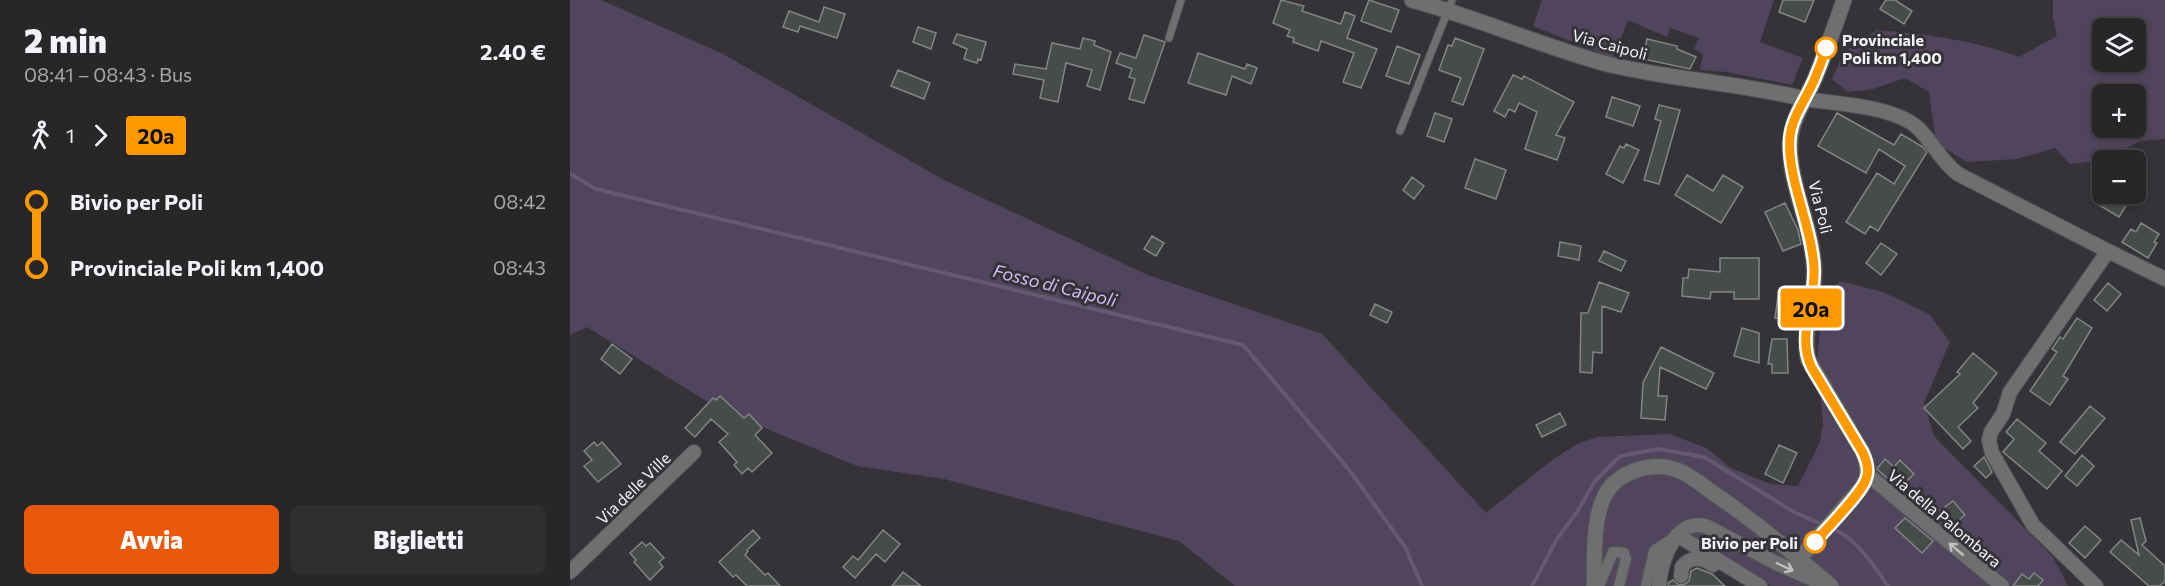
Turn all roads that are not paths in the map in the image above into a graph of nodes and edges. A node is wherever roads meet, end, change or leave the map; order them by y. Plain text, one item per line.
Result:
1 (1181, 0) edge
2 (1412, 0) edge
3 (1844, 0) edge
4 (1450, 5) edge
5 (1169, 38) dead end
6 (1805, 99) junction
7 (1400, 131) dead end
8 (2108, 251) junction
9 (2165, 279) edge
10 (694, 452) dead end
11 (1864, 482) junction
12 (1677, 535) junction
13 (1799, 559) junction
14 (570, 572) edge
15 (1681, 576) dead end
16 (1746, 576) junction
17 (1594, 586) edge
18 (1599, 586) edge
19 (1619, 586) edge
20 (1646, 586) edge
21 (1659, 586) edge
22 (1760, 586) edge
23 (1830, 586) edge
24 (2002, 586) edge
25 (2096, 586) edge

1 - 5 lane
2 - 4 street, Via Caipoli
3 - 6 street, Via Poli
4 - 6 street, Via Caipoli
4 - 7 lane
6 - 8 street
6 - 11 street, Via Poli
8 - 9 street
8 - 25 street
10 - 14 street, Via delle Ville
11 - 13 street
24 -> 11 street, Via della Palombara
12 - 16 street
12 - 20 street
12 - 21 street
12 -> 23 street
13 - 17 street
13 - 23 street
15 - 16 street
16 - 22 street
18 - 19 street

